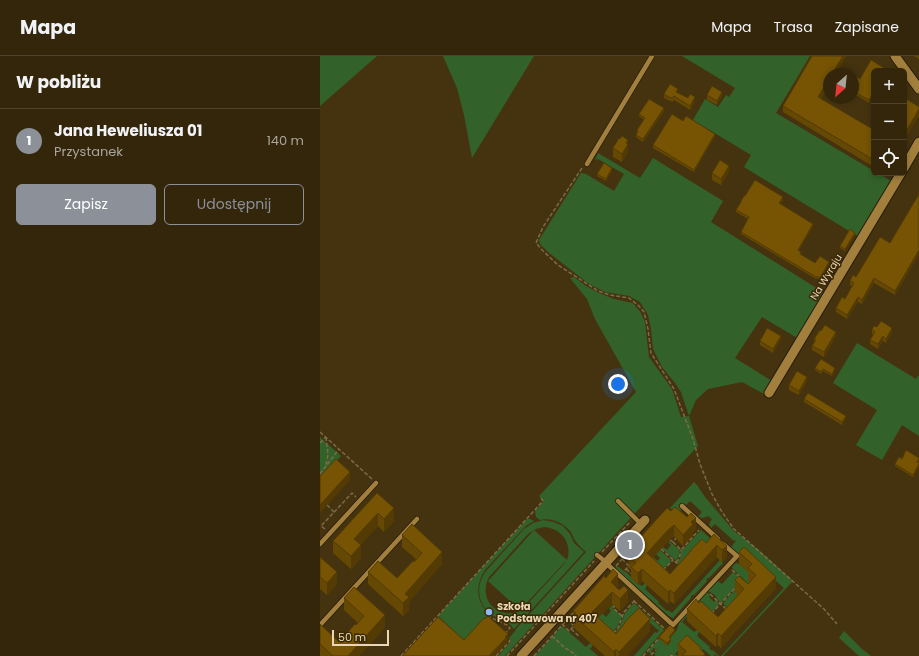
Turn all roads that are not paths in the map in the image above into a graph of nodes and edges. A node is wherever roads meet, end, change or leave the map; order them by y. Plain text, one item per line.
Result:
1 (652, 56) edge
2 (895, 56) edge
3 (919, 90) edge
4 (919, 142) edge
5 (907, 163) edge
6 (586, 164) road end
7 (899, 176) edge
8 (769, 393) dead end
9 (376, 483) road end
10 (618, 501) dead end
11 (682, 506) dead end
12 (417, 519) dead end
13 (643, 522) joint
14 (320, 544) edge
15 (598, 555) road end
16 (606, 563) junction
17 (320, 625) edge
18 (521, 656) edge

1 - 6 lane
2 - 3 street
4 - 5 street
7 - 8 street, Na Wyraju
9 - 14 lane
10 - 13 lane
11 - 16 lane
12 - 17 lane
13 - 16 street
15 - 16 lane
16 - 18 street

